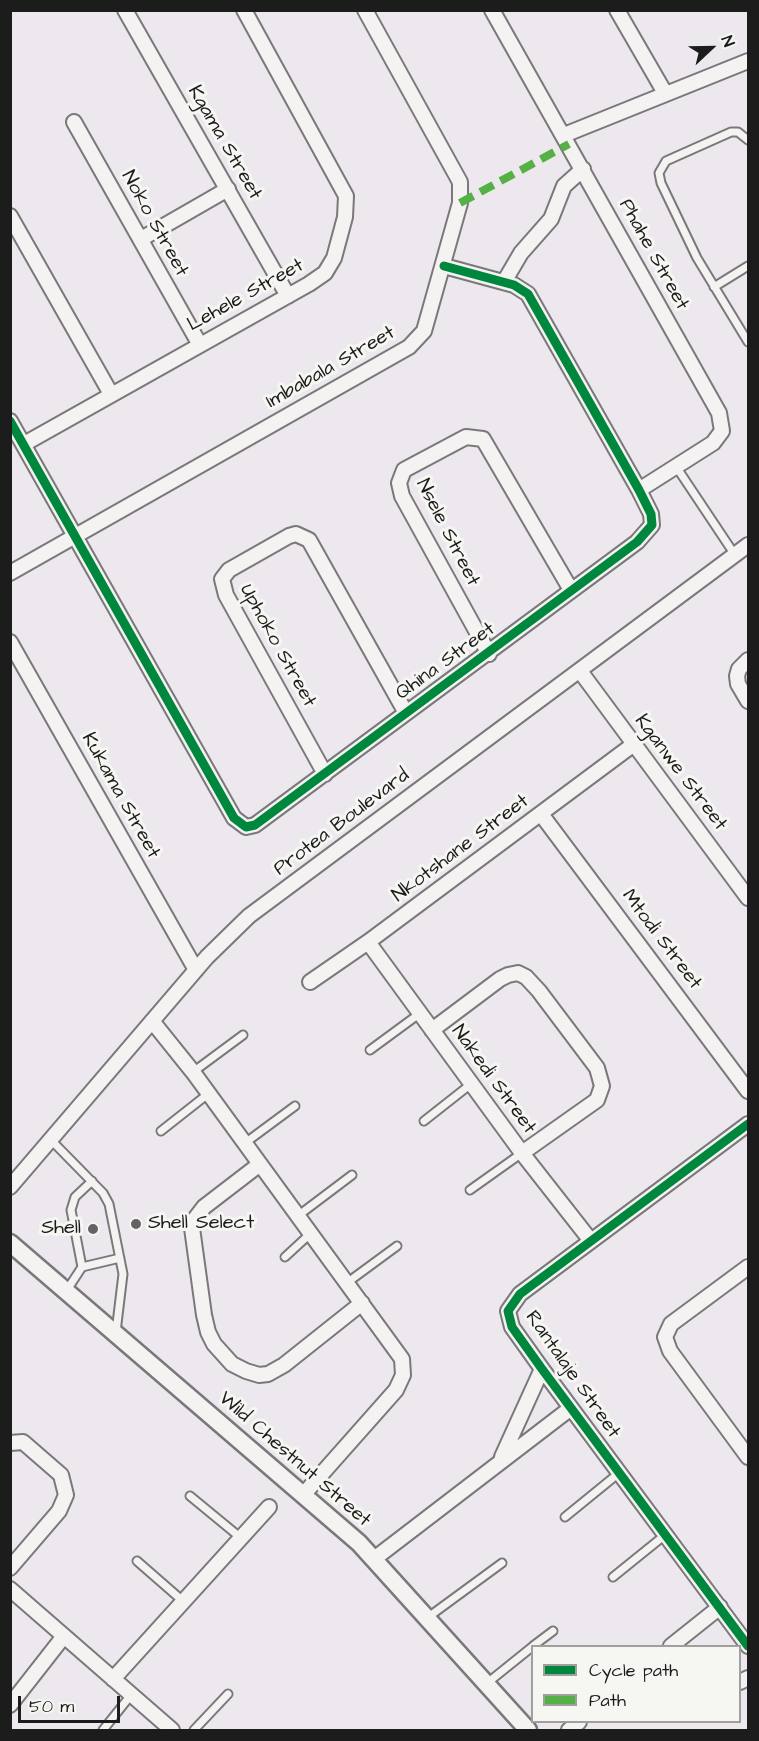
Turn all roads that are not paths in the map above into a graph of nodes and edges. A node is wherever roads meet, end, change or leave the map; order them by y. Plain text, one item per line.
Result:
1 (125, 10) edge
2 (244, 10) edge
3 (365, 10) edge
4 (492, 10) edge
5 (617, 10) edge
6 (748, 61) edge
7 (665, 93) junction
8 (74, 122) dead end
9 (564, 135) junction
10 (748, 140) edge
11 (583, 169) junction
12 (228, 189) junction
13 (10, 216) edge
14 (141, 239) junction
15 (444, 266) junction
16 (748, 266) edge
17 (504, 282) junction
18 (714, 286) junction
19 (288, 296) junction
20 (748, 342) edge
21 (200, 345) junction
22 (111, 394) junction
23 (10, 421) edge
24 (24, 444) junction
25 (676, 468) junction
26 (639, 490) junction
27 (74, 535) junction
28 (748, 545) edge
29 (735, 555) junction
30 (10, 573) edge
31 (571, 590) junction
32 (10, 642) edge
33 (489, 654) junction
34 (748, 660) edge
35 (580, 671) junction
36 (748, 702) edge
37 (406, 713) junction
38 (634, 744) junction
39 (325, 774) junction
40 (541, 813) junction
41 (748, 898) edge
42 (368, 942) junction
43 (196, 970) junction
44 (309, 982) dead end
45 (419, 1014) junction
46 (152, 1021) junction
47 (432, 1030) junction
48 (243, 1035) dead end
49 (370, 1050) dead end
50 (194, 1072) junction
51 (471, 1084) junction
52 (748, 1091) edge
53 (208, 1094) junction
54 (295, 1106) dead end
55 (424, 1120) dead end
56 (748, 1124) edge
57 (161, 1131) dead end
58 (51, 1140) junction
59 (245, 1143) junction
60 (522, 1153) junction
61 (260, 1164) junction
62 (352, 1175) dead end
63 (92, 1181) junction
64 (10, 1187) edge
65 (470, 1190) dead end
66 (299, 1215) junction
67 (311, 1233) junction
68 (591, 1241) junction
69 (10, 1243) edge
70 (397, 1246) dead end
71 (285, 1257) dead end
72 (120, 1258) junction
73 (82, 1268) junction
74 (747, 1271) edge
75 (348, 1282) junction
76 (66, 1291) junction
77 (362, 1303) junction
78 (116, 1334) junction
79 (542, 1369) junction
80 (571, 1407) junction
81 (10, 1443) edge
82 (748, 1458) edge
83 (501, 1459) junction
84 (619, 1473) junction
85 (303, 1495) junction
86 (190, 1496) dead end
87 (269, 1507) dead end
88 (565, 1517) dead end
89 (665, 1535) junction
90 (241, 1538) junction
91 (374, 1559) junction
92 (137, 1561) dead end
93 (502, 1563) dead end
94 (10, 1568) edge
95 (613, 1577) dead end
96 (10, 1589) edge
97 (184, 1602) junction
98 (720, 1607) junction
99 (427, 1618) junction
100 (553, 1631) dead end
101 (64, 1636) junction
102 (747, 1639) edge
103 (536, 1645) edge
104 (673, 1645) edge
105 (531, 1649) edge
106 (113, 1679) junction
107 (486, 1684) junction
108 (228, 1694) dead end
109 (131, 1695) junction
110 (10, 1705) edge
111 (103, 1731) edge
112 (172, 1731) edge
113 (194, 1731) edge
114 (528, 1731) edge

1 - 12 street, Kgama Street
2 - 19 street, Lehele Street
3 - 15 street, Imbabala Street
4 - 9 street, Phahe Street
5 - 7 street
6 - 7 street
7 - 9 street
8 - 14 street, Noko Street
9 - 11 street, Phahe Street
10 - 18 lane
11 - 17 street
11 - 25 street, Phahe Street
12 - 14 street
12 - 19 street, Kgama Street
13 - 22 street
14 - 21 street, Noko Street
15 - 17 street, Qhina Street
15 - 27 street, Imbabala Street
16 - 18 lane
17 - 26 street, Qhina Street
18 - 20 lane
19 - 21 street, Lehele Street
21 - 22 street, Lehele Street
22 - 24 street, Lehele Street
23 - 24 street, Qhina Street
24 - 27 street, Qhina Street
25 - 26 street, Phahe Street
25 - 29 lane
26 - 31 street, Qhina Street
27 - 30 street, Imbabala Street
27 - 39 street, Qhina Street
28 - 29 street, Protea Boulevard
29 - 35 street, Protea Boulevard
31 - 33 street, Qhina Street
31 - 33 street, Nsele Street
32 - 43 street, Kukama Street
33 - 37 street, Qhina Street
34 - 36 street
35 - 38 street, Kganwe Street
35 - 43 street, Protea Boulevard
37 - 39 street, Qhina Street
37 - 39 street, Uphoko Street
38 - 40 street, Nkotshane Street
38 - 41 street, Kganwe Street
40 - 42 street, Nkotshane Street
40 - 52 street, Mtodi Street
42 - 44 street, Nkotshane Street
42 - 45 street, Nakedi Street
43 - 46 street, Protea Boulevard
45 - 47 street, Nakedi Street
45 - 49 lane
46 - 50 street
46 - 58 street, Protea Boulevard
47 - 51 street, Nakedi Street
47 - 60 street, Nakedi Street
48 - 50 lane
50 - 53 street
51 - 55 lane
51 - 60 street, Nakedi Street
53 - 57 lane
53 - 59 street
54 - 59 lane
56 - 68 street, Rantalaje Street
58 - 63 lane
58 - 64 street, Protea Boulevard
59 - 61 street
60 - 65 lane
60 - 68 street, Nakedi Street
61 - 66 street
61 - 77 street
62 - 66 lane
63 - 72 lane
63 - 73 lane
66 - 67 street
67 - 71 lane
67 - 75 street
68 - 79 street, Rantalaje Street
69 - 76 street, Wild Chestnut Street
70 - 75 lane
72 - 73 lane
72 - 78 lane
73 - 76 lane
74 - 82 street
75 - 77 street
76 - 78 street, Wild Chestnut Street
77 - 85 street
78 - 85 street, Wild Chestnut Street
79 - 80 street, Rantalaje Street
79 - 83 street
80 - 83 street
80 - 84 street, Rantalaje Street
81 - 94 street
83 - 91 street
84 - 88 lane
84 - 89 street, Rantalaje Street
85 - 91 street, Wild Chestnut Street
86 - 90 lane
87 - 90 street
89 - 95 lane
89 - 98 street, Rantalaje Street
90 - 97 street
91 - 99 street, Wild Chestnut Street
92 - 97 lane
93 - 99 lane
96 - 101 street
97 - 106 street
98 - 102 street, Rantalaje Street
98 - 104 street
99 - 107 street, Wild Chestnut Street
100 - 103 lane
101 - 106 street
101 - 110 street
105 - 107 lane
106 - 109 street
107 - 114 street, Wild Chestnut Street
108 - 113 lane
109 - 111 lane
109 - 112 street

